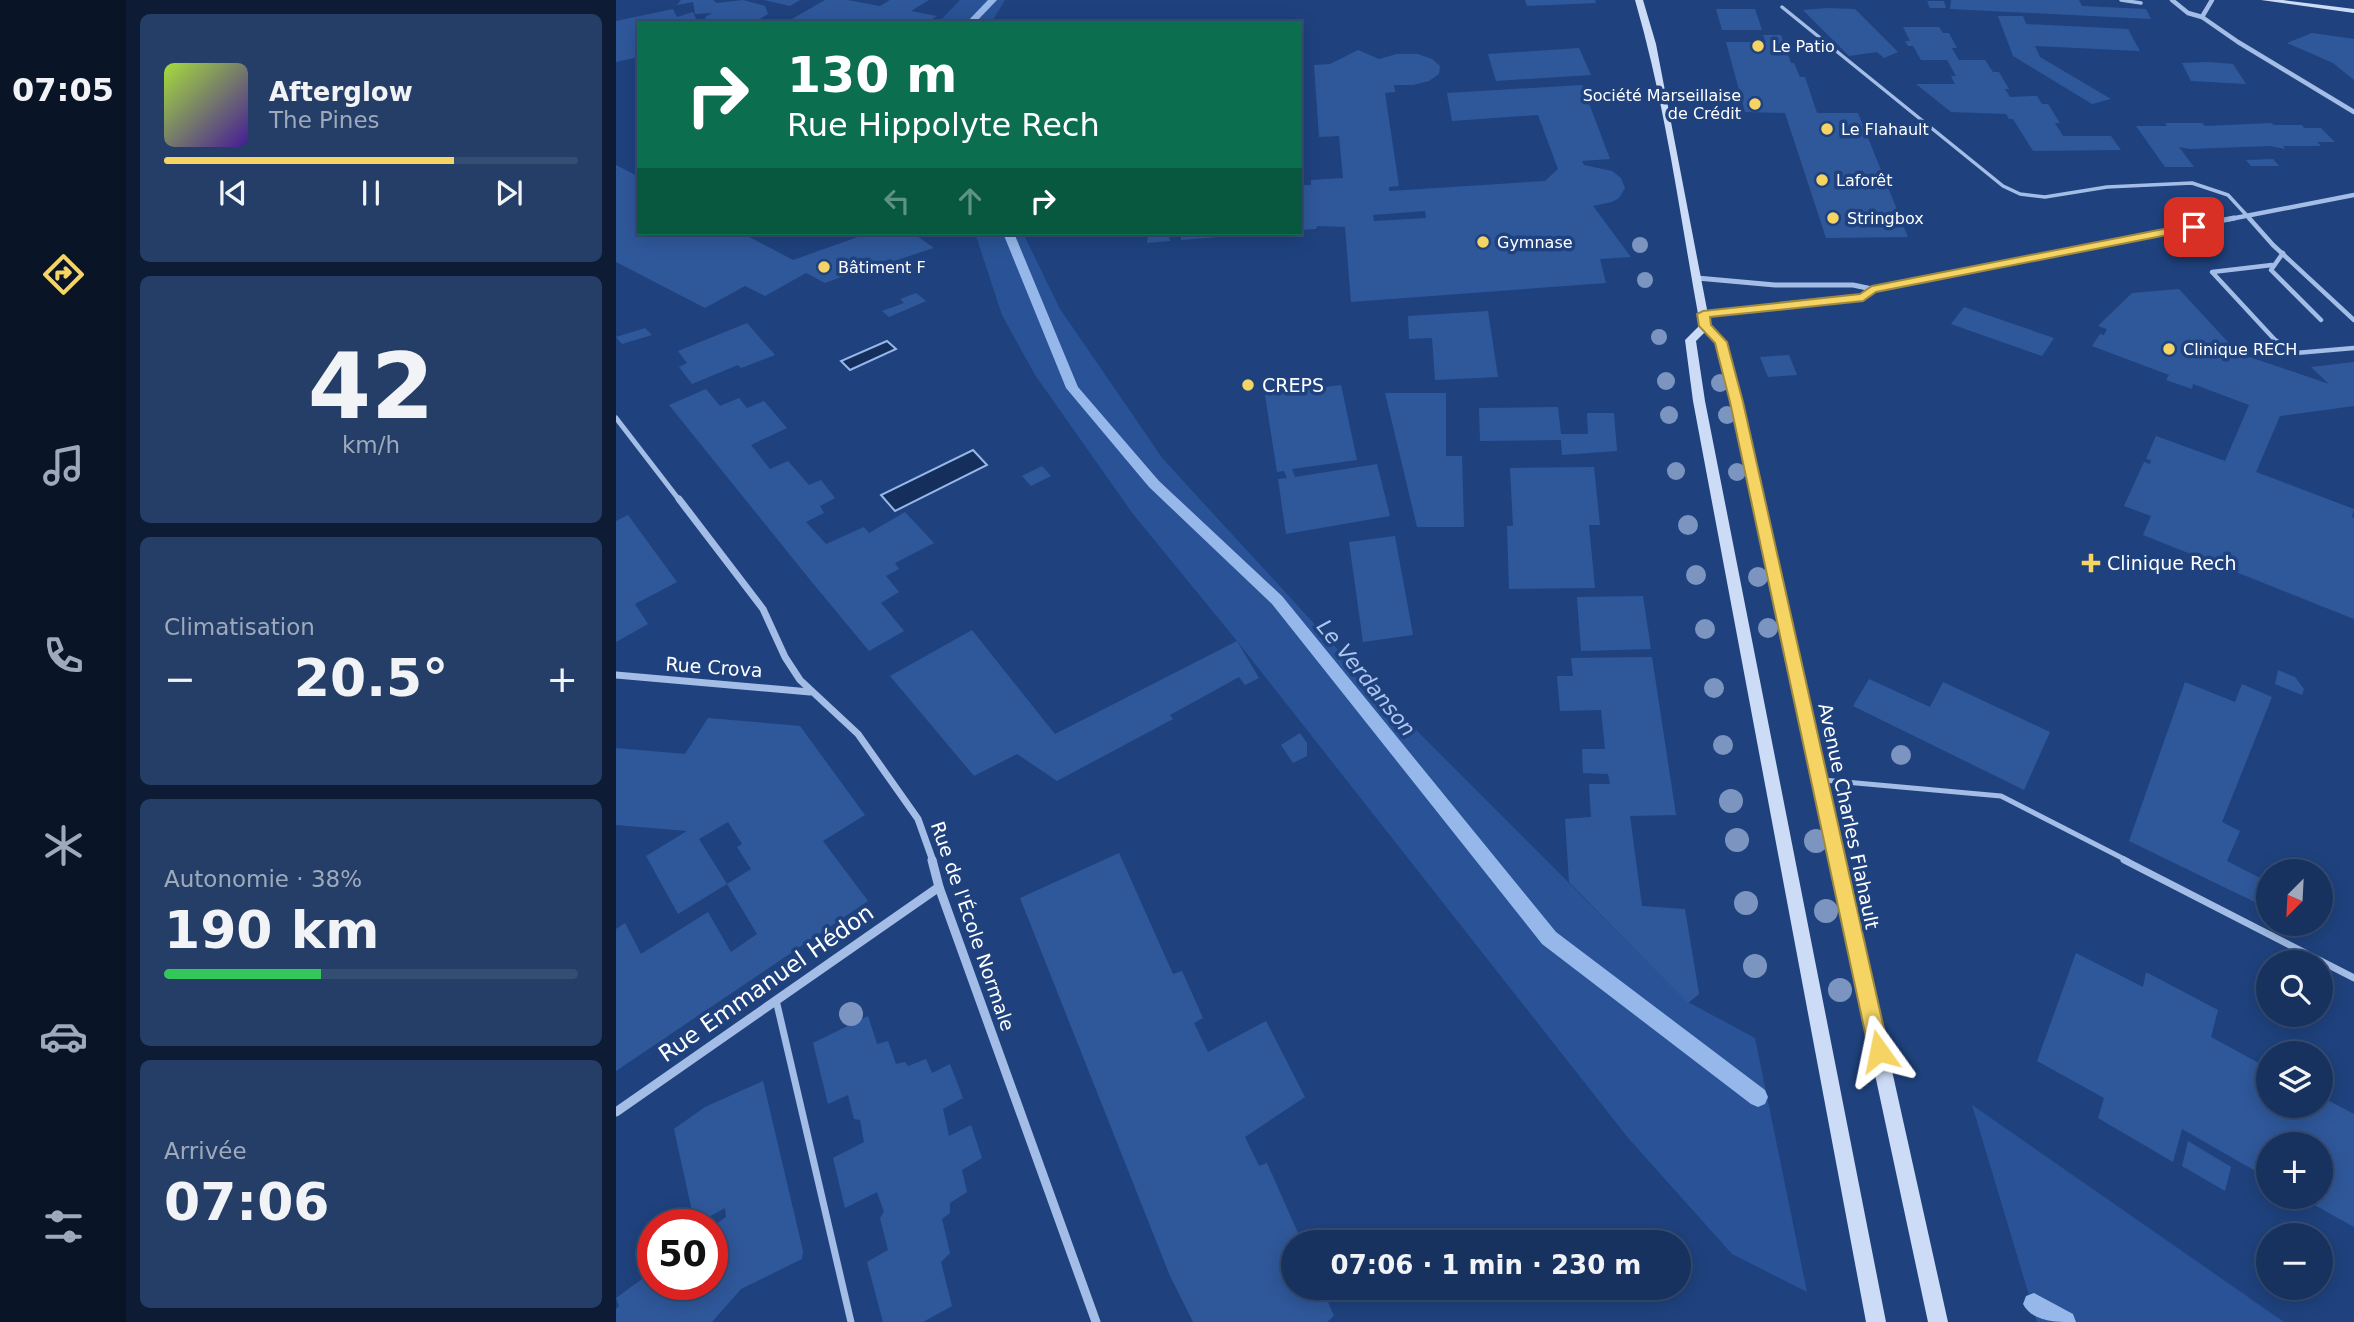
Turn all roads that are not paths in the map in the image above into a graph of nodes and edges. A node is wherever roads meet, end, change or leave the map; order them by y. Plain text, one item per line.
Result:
1 (1639, 0) edge
2 (2121, 0) edge
3 (2172, 0) edge
4 (2212, 0) edge
5 (2265, 0) edge
6 (2141, 3) dead end
7 (1782, 6) dead end
8 (2354, 11) edge
9 (2202, 17) junction
10 (2354, 112) edge
11 (2354, 195) edge
12 (2248, 216) junction
13 (2283, 253) junction
14 (2272, 265) junction
15 (1697, 278) junction
16 (1872, 289) junction
17 (1704, 320) junction
18 (2321, 320) dead end
19 (2354, 320) edge
20 (2354, 348) edge
21 (616, 418) edge
22 (616, 676) edge
23 (810, 692) junction
24 (1819, 779) junction
25 (939, 887) junction
26 (2354, 978) edge
27 (776, 1000) junction
28 (616, 1112) edge
29 (851, 1322) edge
30 (1096, 1322) edge
31 (1876, 1322) edge
32 (1938, 1322) edge

1 - 15 main road, Avenue Charles Flahault
2 - 6 lane
3 - 9 street
4 - 9 street
5 - 8 main road
7 - 12 lane
9 - 10 street
11 - 12 street
12 - 13 lane
12 - 16 street
13 - 14 lane
13 - 19 lane
14 - 18 lane
14 - 20 lane
15 - 16 street
15 - 17 main road, Avenue Charles Flahault
16 - 17 street
17 - 24 main road, Avenue Charles Flahault
17 - 31 main road
21 - 23 street, Rue de l'École Normale
22 - 23 street, Rue Crova
23 - 25 street, Rue de l'École Normale
24 - 26 lane
24 - 32 main road, Avenue Charles Flahault
25 - 27 street, Rue Emmanuel Hédon
25 - 30 street, Rue de l'École Normale
27 - 28 street, Rue Emmanuel Hédon
27 - 29 lane

